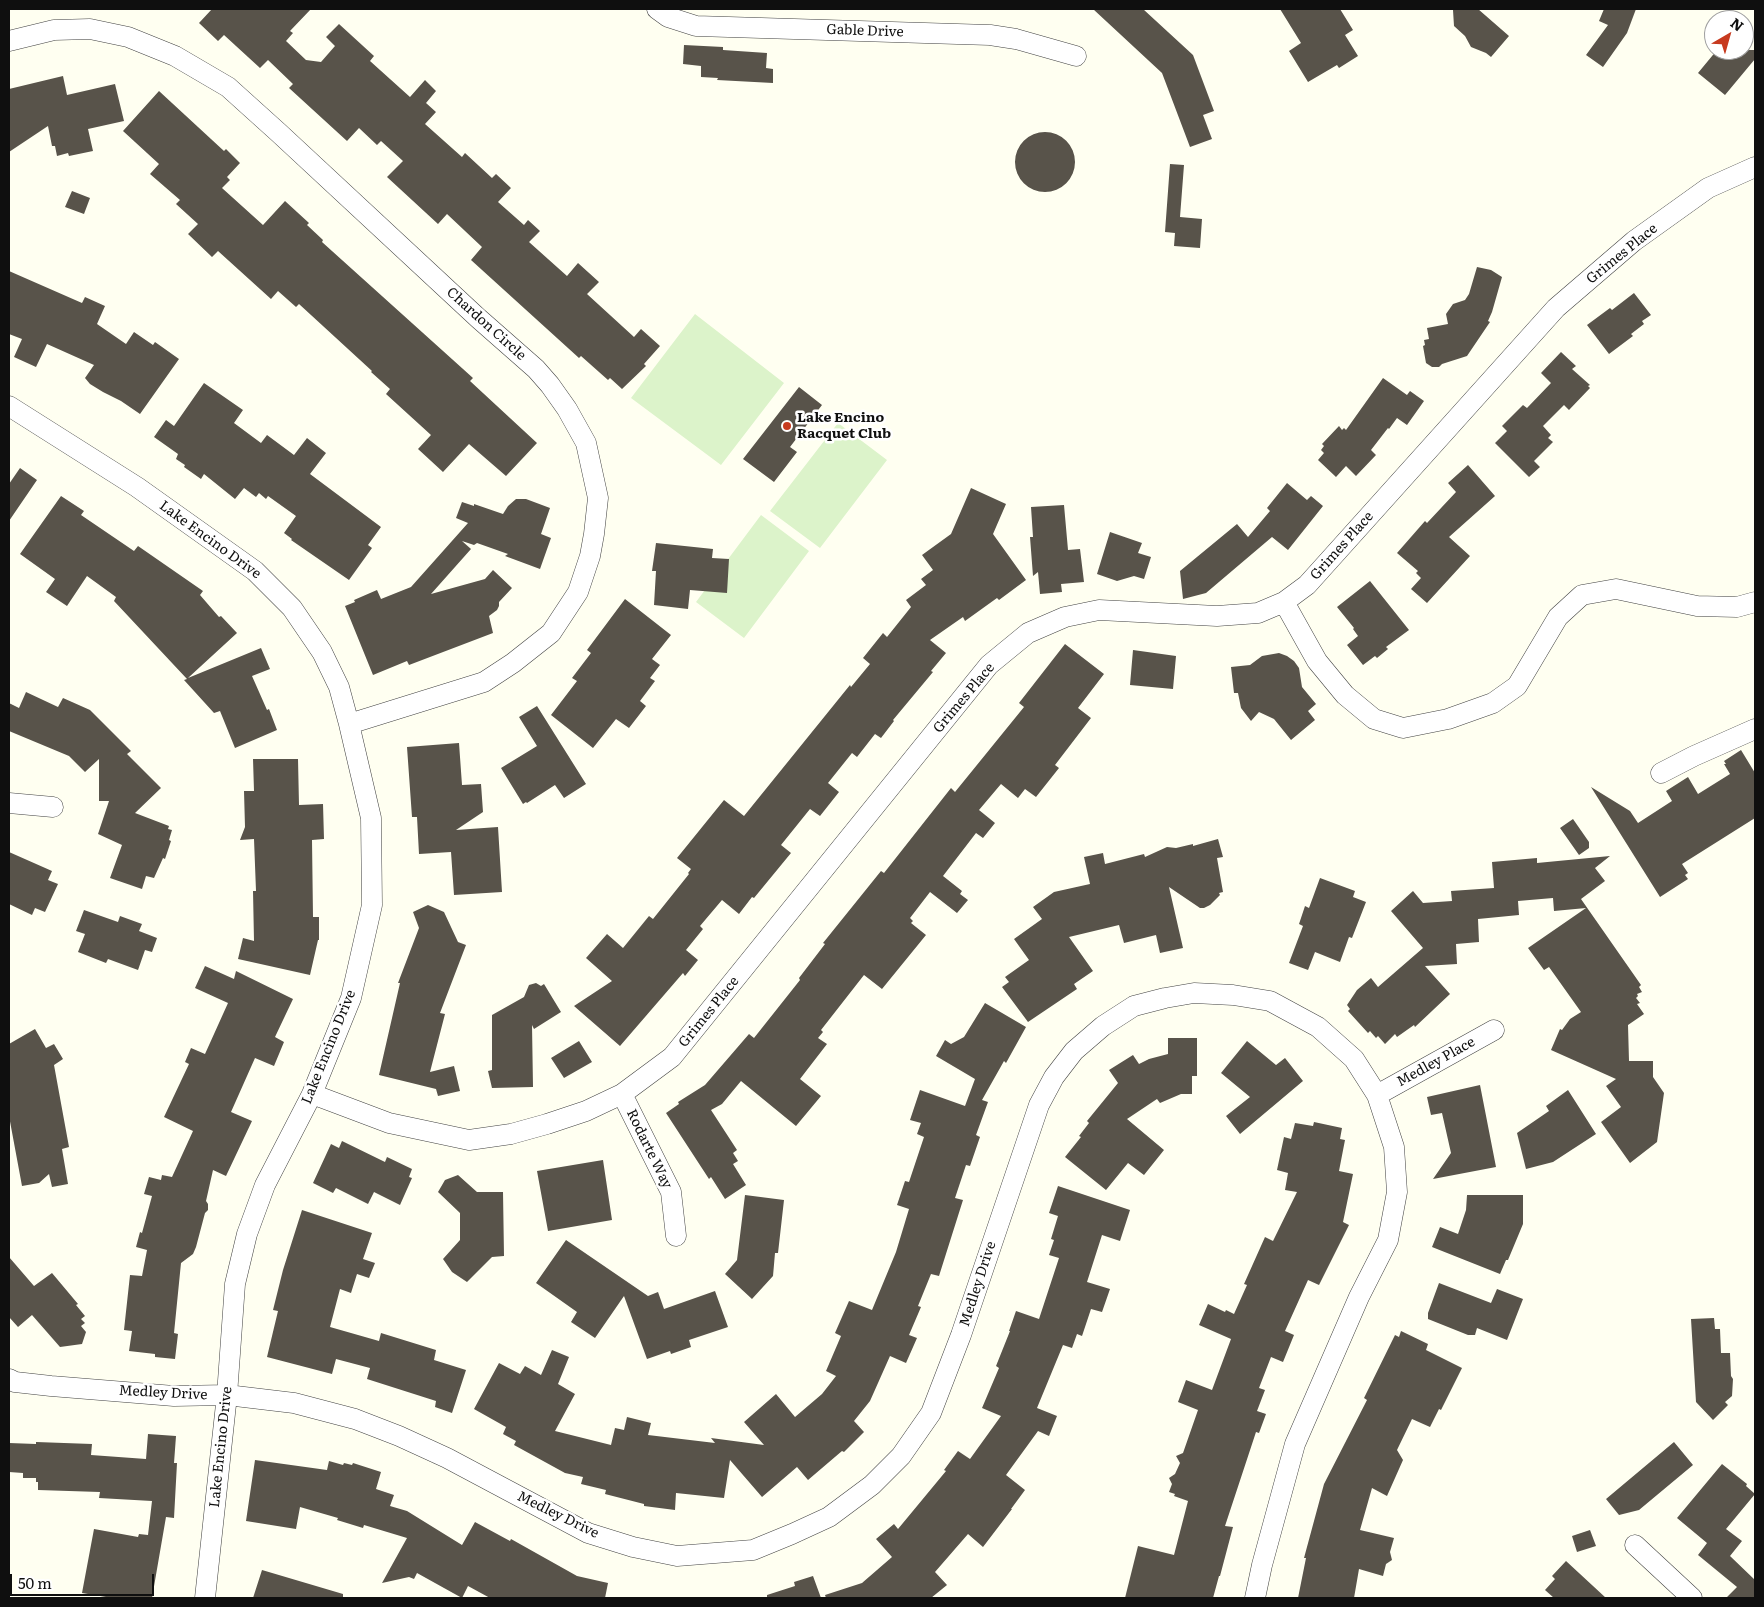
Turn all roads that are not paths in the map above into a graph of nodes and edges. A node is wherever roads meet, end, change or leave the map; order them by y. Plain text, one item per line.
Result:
1 (657, 9) edge
2 (9, 41) edge
3 (1076, 56) dead end
4 (1755, 167) edge
5 (9, 406) edge
6 (1284, 602) junction
7 (1755, 602) edge
8 (349, 724) junction
9 (1755, 729) edge
10 (1661, 773) dead end
11 (9, 803) edge
12 (53, 807) dead end
13 (1494, 1030) dead end
14 (312, 1094) junction
15 (622, 1094) junction
16 (1377, 1095) junction
17 (676, 1236) dead end
18 (9, 1379) edge
19 (227, 1395) junction
20 (1636, 1545) dead end
21 (205, 1598) edge
22 (1255, 1598) edge
23 (1692, 1598) edge

1 - 3 street, Gable Drive
2 - 8 street, Chardon Circle
4 - 6 street, Grimes Place
5 - 8 street, Lake Encino Drive
6 - 7 street
6 - 15 street, Grimes Place
8 - 14 street, Lake Encino Drive
9 - 10 street
11 - 12 street
13 - 16 street, Medley Place
14 - 15 street, Grimes Place
14 - 19 street, Lake Encino Drive
15 - 17 street, Rodarte Way
16 - 19 street, Medley Drive
16 - 22 street, Medley Drive
18 - 19 street, Medley Drive
19 - 21 street, Lake Encino Drive
20 - 23 street

